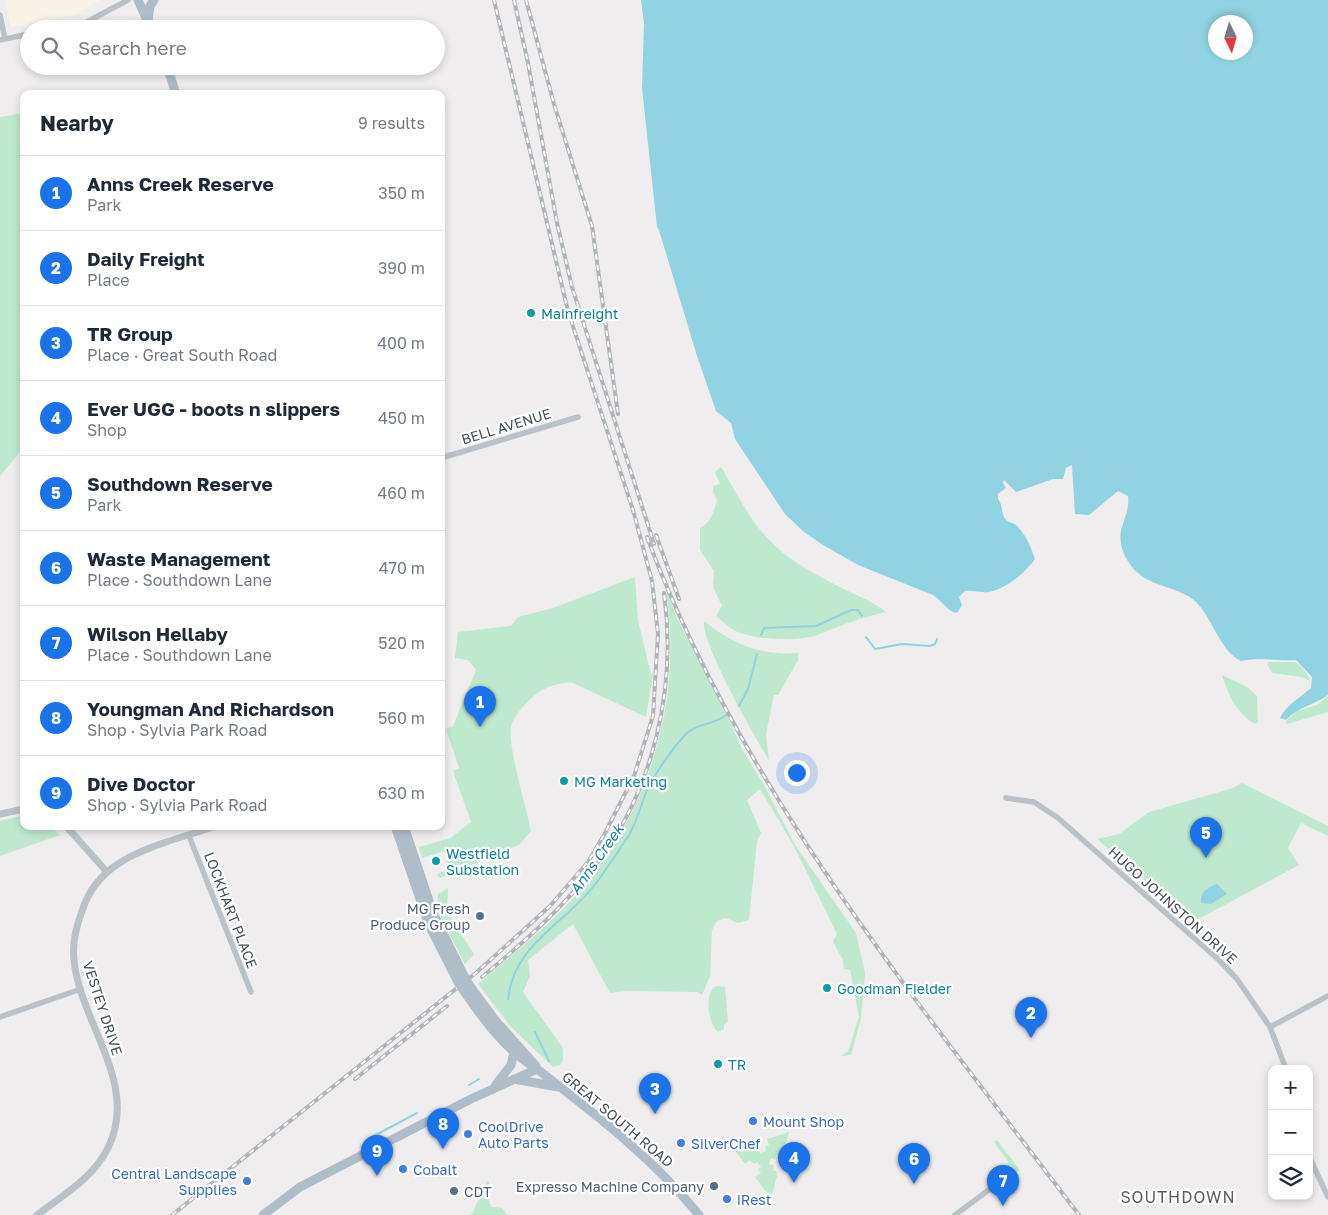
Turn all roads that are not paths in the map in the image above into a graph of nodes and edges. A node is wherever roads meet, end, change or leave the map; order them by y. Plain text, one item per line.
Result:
1 (128, 0) edge
2 (138, 0) edge
3 (154, 0) edge
4 (0, 16) edge
5 (90, 20) edge
6 (148, 20) edge
7 (150, 20) edge
8 (20, 36) edge
9 (2, 39) edge
10 (170, 75) edge
11 (175, 90) edge
12 (578, 417) dead end
13 (445, 457) edge
14 (1006, 798) dead end
15 (20, 810) edge
16 (0, 814) edge
17 (70, 830) edge
18 (206, 830) edge
19 (396, 830) edge
20 (405, 830) edge
21 (190, 836) junction
22 (107, 872) junction
23 (461, 979) junction
24 (81, 989) junction
25 (251, 992) dead end
26 (469, 992) junction
27 (1328, 996) edge
28 (0, 1018) edge
29 (1270, 1027) junction
30 (514, 1053) junction
31 (1284, 1065) edge
32 (537, 1069) junction
33 (512, 1079) junction
34 (493, 1088) junction
35 (560, 1088) junction
36 (1313, 1165) edge
37 (1002, 1180) dead end
38 (1328, 1197) edge
39 (37, 1215) edge
40 (263, 1215) edge
41 (699, 1215) edge
42 (955, 1215) edge

1 - 5 street
2 - 6 main road
3 - 7 main road
4 - 9 street
8 - 9 street
10 - 11 main road
12 - 13 street, BELL AVENUE
14 - 29 street, HUGO JOHNSTON DRIVE
15 - 16 street
17 - 22 street
18 - 21 street, VESTEY DRIVE
19 - 23 main road, GREAT SOUTH ROAD
20 - 23 main road, GREAT SOUTH ROAD
21 - 22 street, VESTEY DRIVE
21 - 25 street, LOCKHART PLACE
22 - 24 street, VESTEY DRIVE
23 - 26 main road, GREAT SOUTH ROAD, bridge
24 - 28 street
24 - 39 street, VESTEY DRIVE
26 - 30 main road, GREAT SOUTH ROAD
26 - 32 main road, GREAT SOUTH ROAD
27 - 29 street
29 - 31 street, HUGO JOHNSTON DRIVE
30 - 32 main road, GREAT SOUTH ROAD
30 - 34 main road
32 - 33 main road
32 - 35 main road, GREAT SOUTH ROAD
33 - 34 main road
33 - 35 main road
34 - 40 main road
35 - 41 main road, GREAT SOUTH ROAD
36 - 38 street
37 - 42 street

